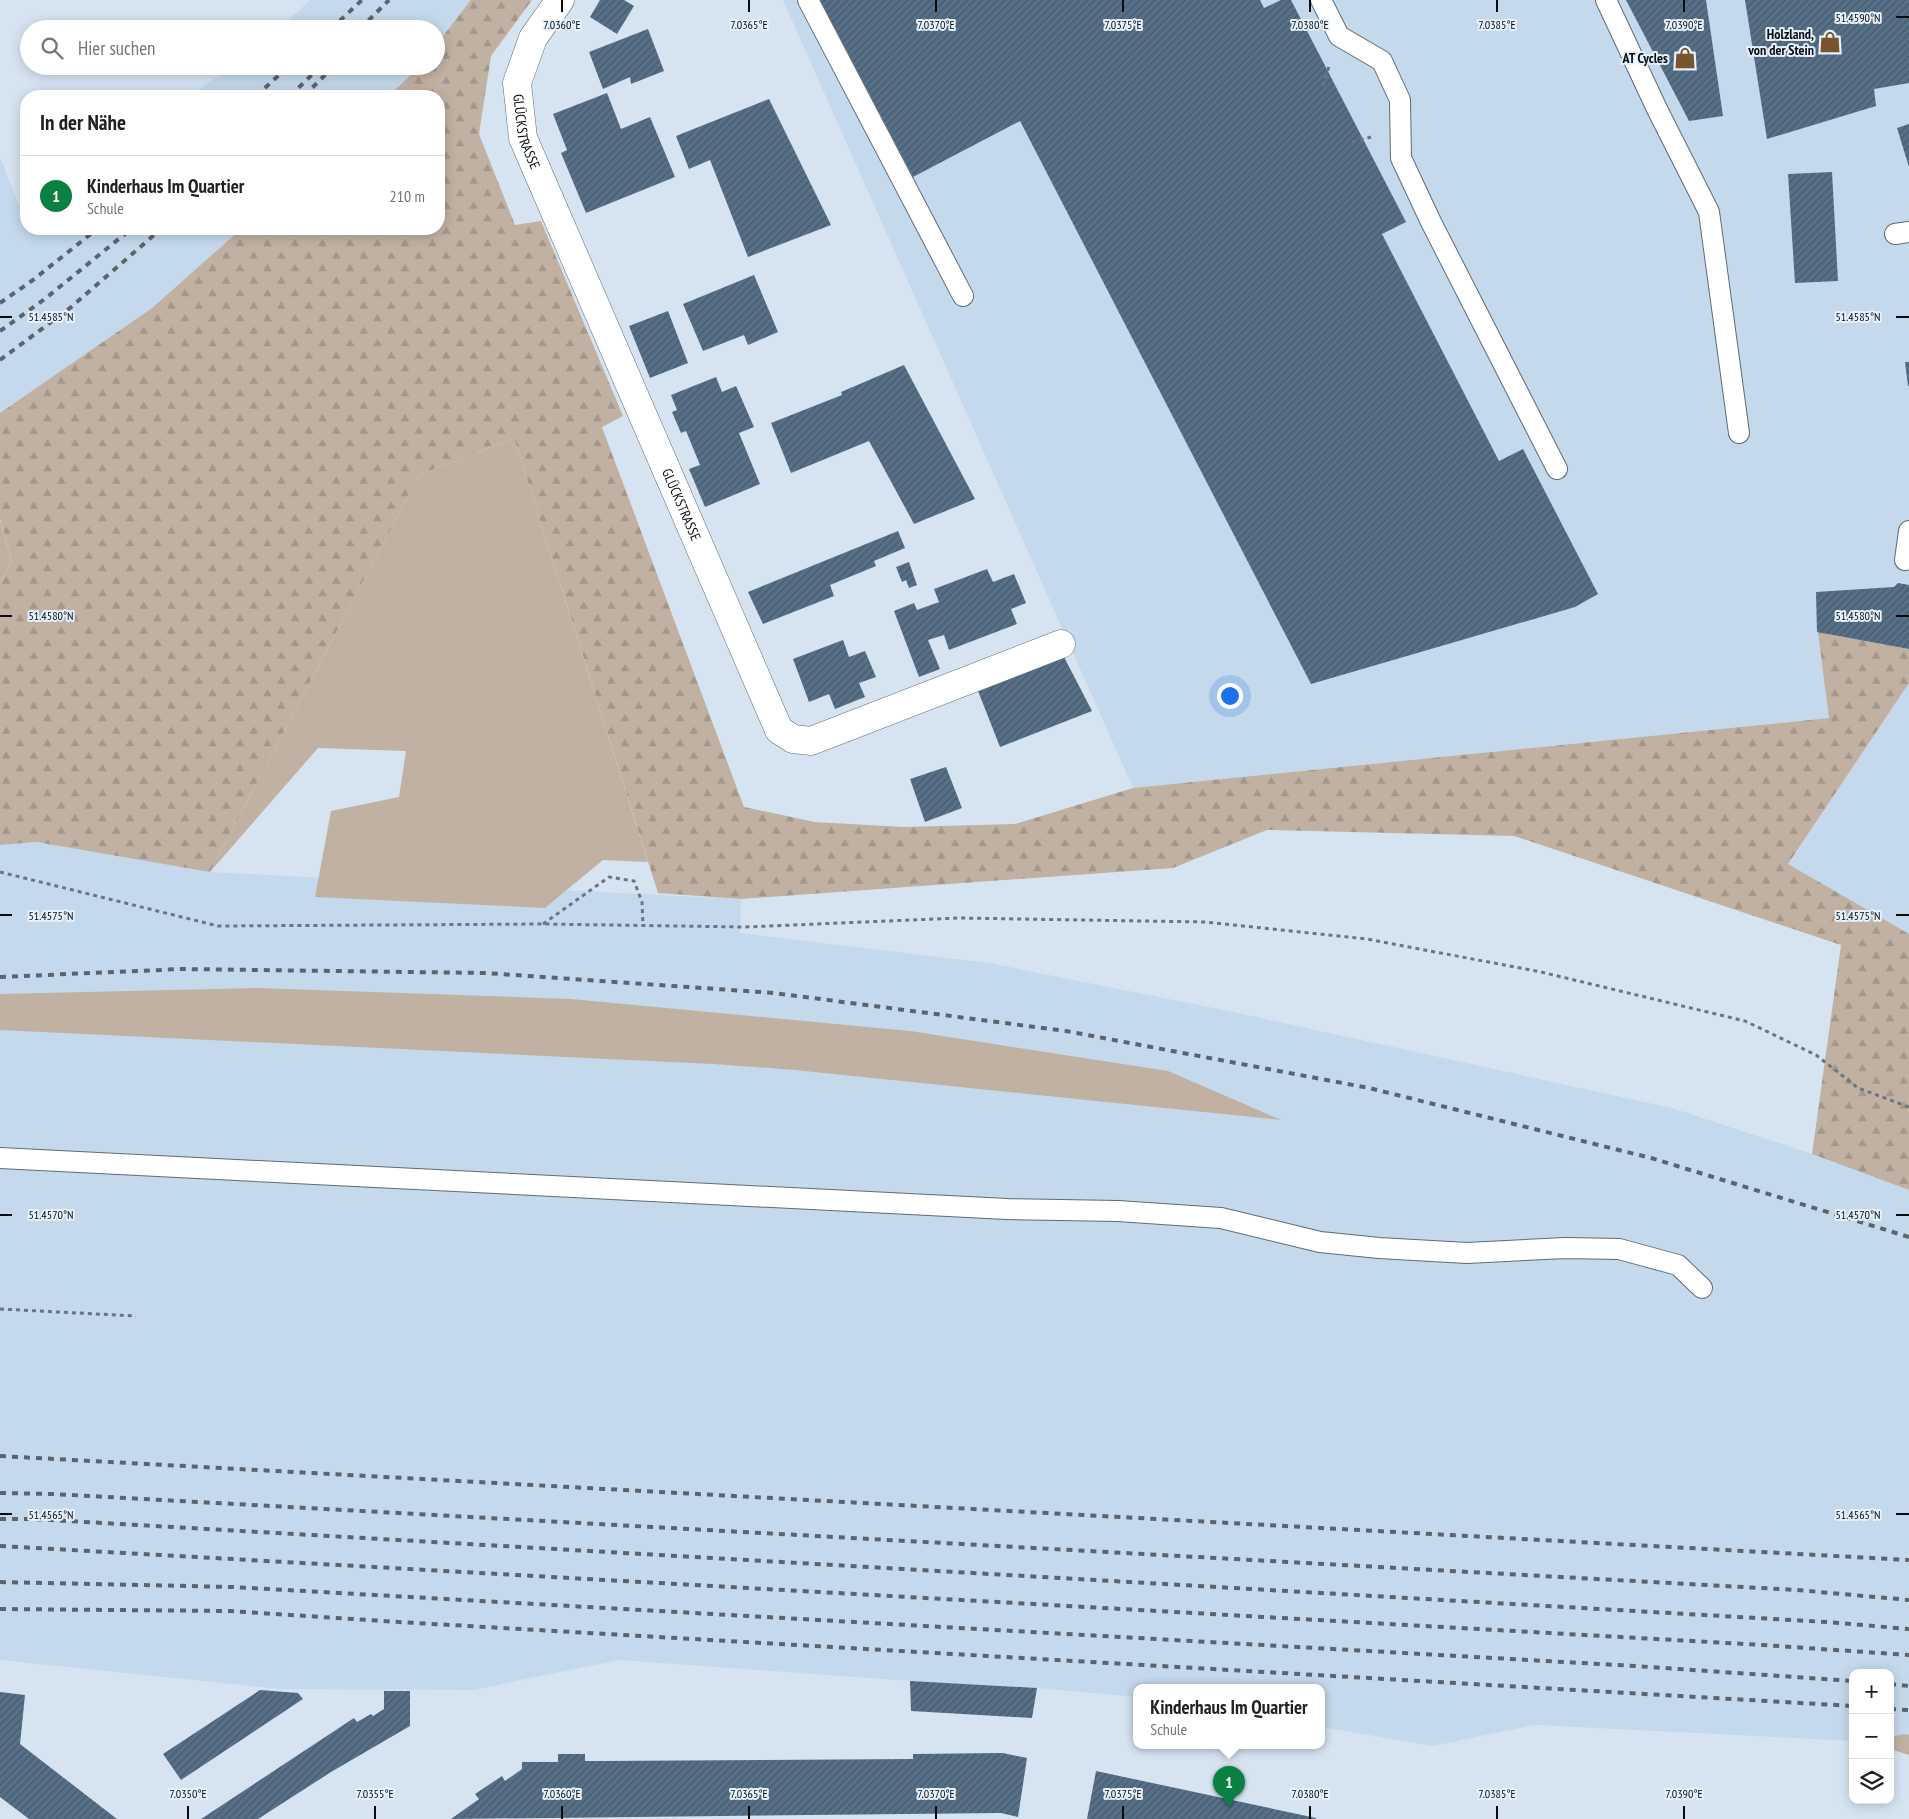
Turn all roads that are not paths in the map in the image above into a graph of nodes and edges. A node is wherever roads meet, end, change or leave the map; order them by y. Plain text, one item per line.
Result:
1 (560, 0) edge
2 (808, 0) edge
3 (1321, 0) edge
4 (1606, 0) edge
5 (963, 296) dead end
6 (1739, 433) dead end
7 (1557, 469) dead end
8 (1909, 531) edge
9 (1904, 560) dead end
10 (1061, 644) dead end
11 (0, 1158) edge
12 (1702, 1288) dead end

1 - 10 street, GLÜCKSTRASSE
2 - 5 lane
3 - 7 lane
4 - 6 lane
8 - 9 lane
11 - 12 lane

